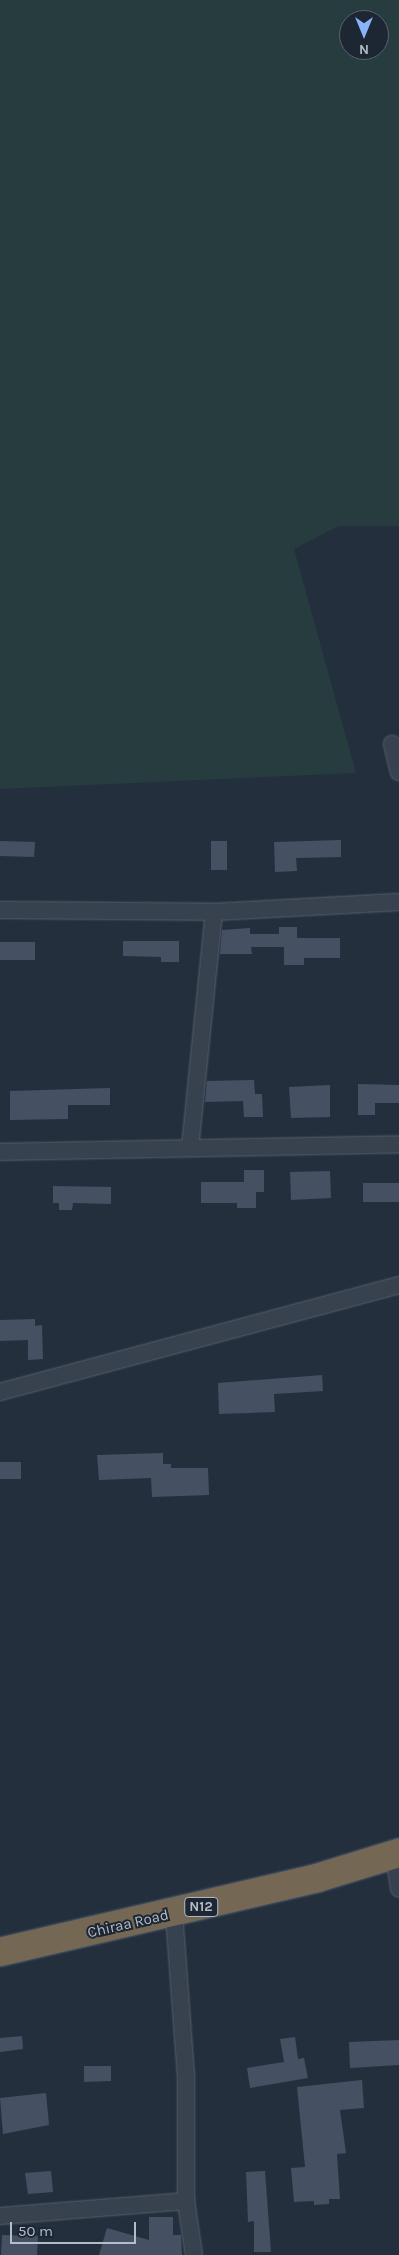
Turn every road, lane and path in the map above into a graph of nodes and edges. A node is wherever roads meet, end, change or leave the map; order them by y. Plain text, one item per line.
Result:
1 (392, 744) dead end
2 (399, 772) edge
3 (399, 902) edge
4 (0, 910) edge
5 (214, 912) junction
6 (399, 1144) edge
7 (190, 1148) junction
8 (0, 1152) edge
9 (399, 1285) edge
10 (0, 1392) edge
11 (396, 1854) edge
12 (399, 1889) edge
13 (174, 1914) junction
14 (0, 1952) edge
15 (186, 2200) junction
16 (0, 2216) edge
17 (195, 2255) edge

1 - 2 street
3 - 5 street
4 - 5 street
5 - 7 street
6 - 7 street
7 - 8 street
9 - 10 street
11 - 12 street
11 - 13 highway, Chiraa Road / N12
13 - 14 highway, Chiraa Road / N12
13 - 15 street
15 - 16 street
15 - 17 street

